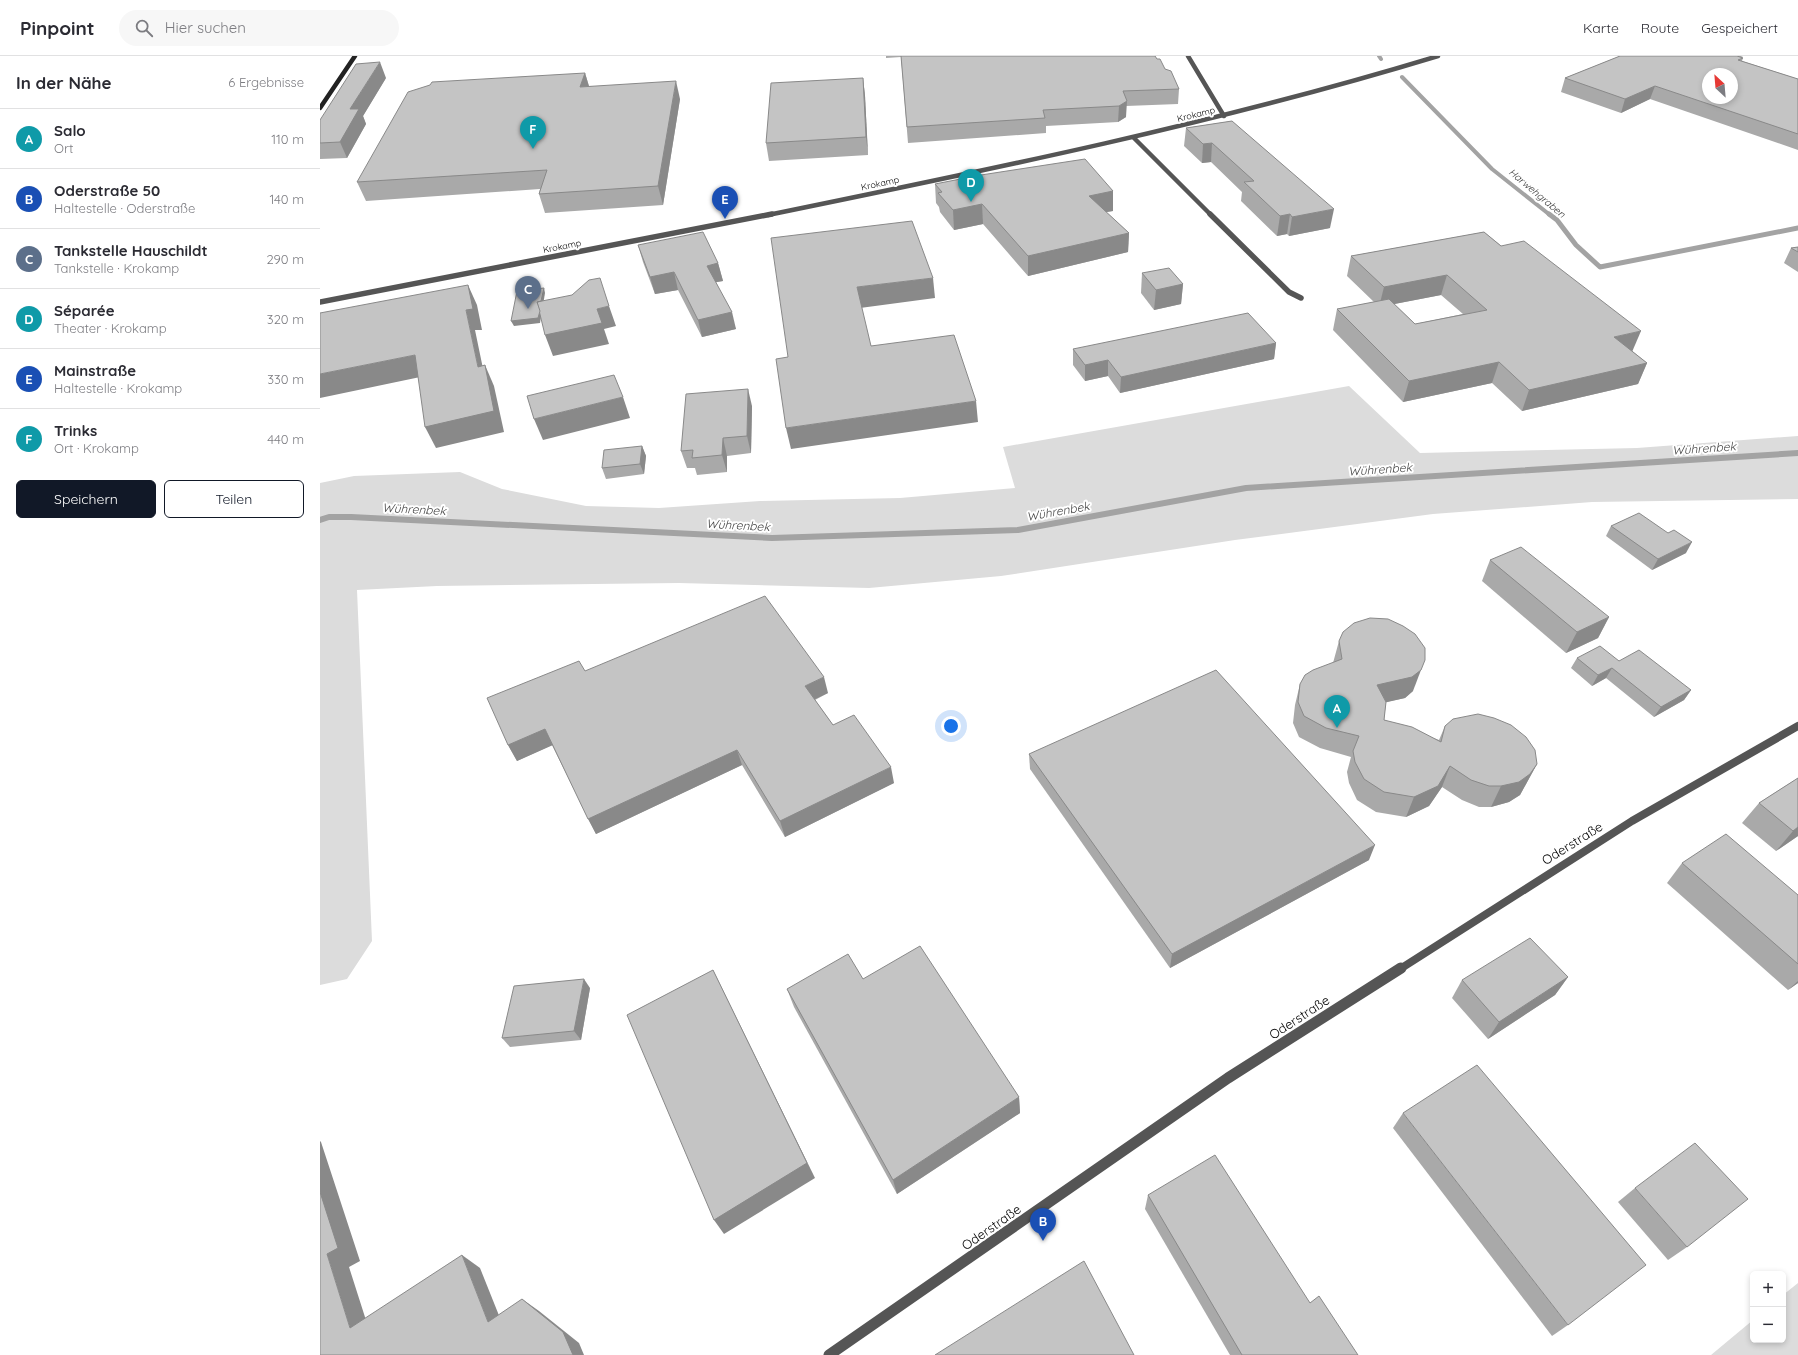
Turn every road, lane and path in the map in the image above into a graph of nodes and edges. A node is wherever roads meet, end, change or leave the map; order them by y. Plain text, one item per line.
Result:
1 (355, 56) edge
2 (1188, 56) edge
3 (1438, 56) edge
4 (320, 108) edge
5 (1224, 116) junction
6 (1134, 138) junction
7 (1301, 298) dead end
8 (320, 302) edge
9 (1798, 726) edge
10 (829, 1355) edge

1 - 4 street
2 - 5 street
3 - 5 street, Krokamp
5 - 6 street, Krokamp
6 - 7 street
6 - 8 street, Krokamp
9 - 10 street, Oderstraße

